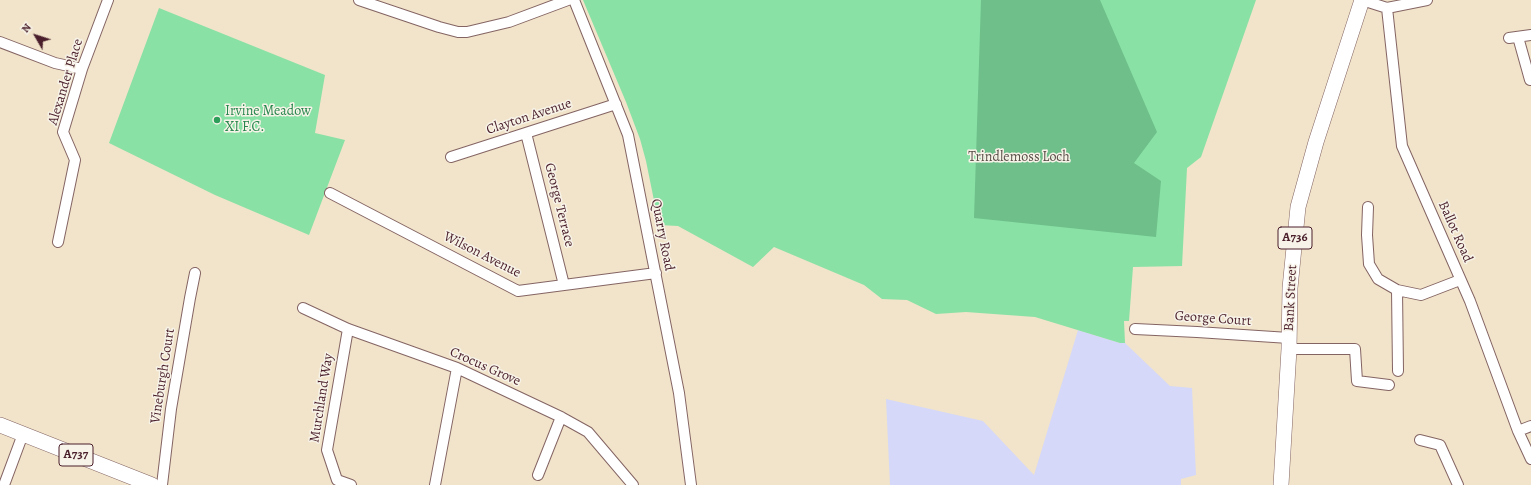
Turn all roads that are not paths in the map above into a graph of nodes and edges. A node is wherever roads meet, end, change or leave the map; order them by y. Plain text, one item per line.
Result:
1 (108, 0) edge
2 (359, 0) edge
3 (568, 0) edge
4 (574, 0) edge
5 (1362, 0) edge
6 (1427, 0) edge
7 (371, 2) edge
8 (1386, 8) junction
9 (1531, 35) edge
10 (0, 42) edge
11 (1528, 63) edge
12 (82, 69) junction
13 (1530, 80) edge
14 (616, 104) junction
15 (526, 133) junction
16 (451, 157) dead end
17 (330, 193) dead end
18 (1368, 207) dead end
19 (58, 242) dead end
20 (656, 272) junction
21 (195, 273) dead end
22 (1460, 280) junction
23 (564, 285) junction
24 (1397, 290) junction
25 (303, 308) dead end
26 (348, 329) junction
27 (1135, 329) dead end
28 (1289, 344) junction
29 (457, 368) junction
30 (1398, 371) dead end
31 (1389, 385) dead end
32 (561, 417) junction
33 (0, 425) edge
34 (1531, 426) edge
35 (1518, 431) junction
36 (23, 434) junction
37 (1420, 440) dead end
38 (1531, 459) edge
39 (538, 475) dead end
40 (4, 485) edge
41 (152, 485) edge
42 (162, 485) edge
43 (351, 485) edge
44 (435, 485) edge
45 (633, 485) edge
46 (691, 485) edge
47 (1281, 485) edge
48 (1458, 485) edge

1 - 12 street, Alexander Place
2 - 7 street
3 - 7 street
4 - 14 street, Quarry Road
5 - 8 street
5 - 28 main road, Bank Street / A736
6 - 8 street
8 - 22 street, Ballot Road
9 - 11 street
10 - 12 street
11 - 13 street
12 - 19 street, Alexander Place
14 - 15 street, Clayton Avenue
14 - 20 street, Quarry Road
15 - 16 street, Clayton Avenue
15 - 23 street, George Terrace
17 - 23 street, Wilson Avenue
18 - 24 street
20 - 23 street, Wilson Avenue
20 - 46 street, Quarry Road
21 - 42 street, Vineburgh Court
22 - 24 street
22 - 35 street, Ballot Road
24 - 30 street
25 - 26 street, Crocus Grove
26 - 29 street, Crocus Grove
26 - 43 street, Murchland Way
27 - 28 street, George Court
28 - 31 street, George Court
28 - 47 main road, Bank Street / A736
29 - 32 street, Crocus Grove
29 - 44 street
32 - 39 street
32 - 45 street, Crocus Grove
33 - 36 main road, A737
34 - 35 street
35 - 38 street, Ballot Road
36 - 40 street
36 - 41 main road, A737
37 - 48 street

